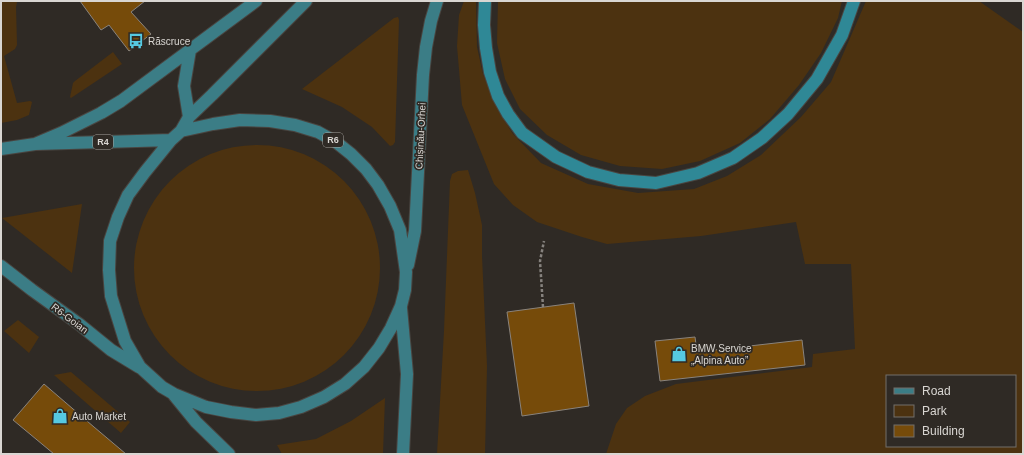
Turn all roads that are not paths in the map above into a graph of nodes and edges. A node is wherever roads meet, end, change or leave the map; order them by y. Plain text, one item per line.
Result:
1 (256, 1) edge
2 (306, 1) edge
3 (437, 1) edge
4 (485, 1) edge
5 (854, 1) edge
6 (190, 50) junction
7 (188, 117) junction
8 (181, 131) junction
9 (171, 140) junction
10 (35, 144) junction
11 (1, 149) edge
12 (1, 266) edge
13 (406, 272) junction
14 (401, 306) junction
15 (140, 367) junction
16 (174, 394) junction
17 (229, 454) edge
18 (403, 454) edge

1 - 6 main road
2 - 7 main road, R6
3 - 13 main road, Chișinău-Orhei / R6
4 - 5 highway
6 - 7 main road
6 - 10 main road
7 - 8 main road, R6
8 - 9 main road, R6
8 - 13 main road, R6
9 - 10 main road, R4
9 - 15 main road, R6
10 - 11 main road, R4
12 - 15 main road, R6-Goian
13 - 14 main road, R6
14 - 16 main road, R6
14 - 18 main road, R6
15 - 16 main road, R6
16 - 17 main road, R6

